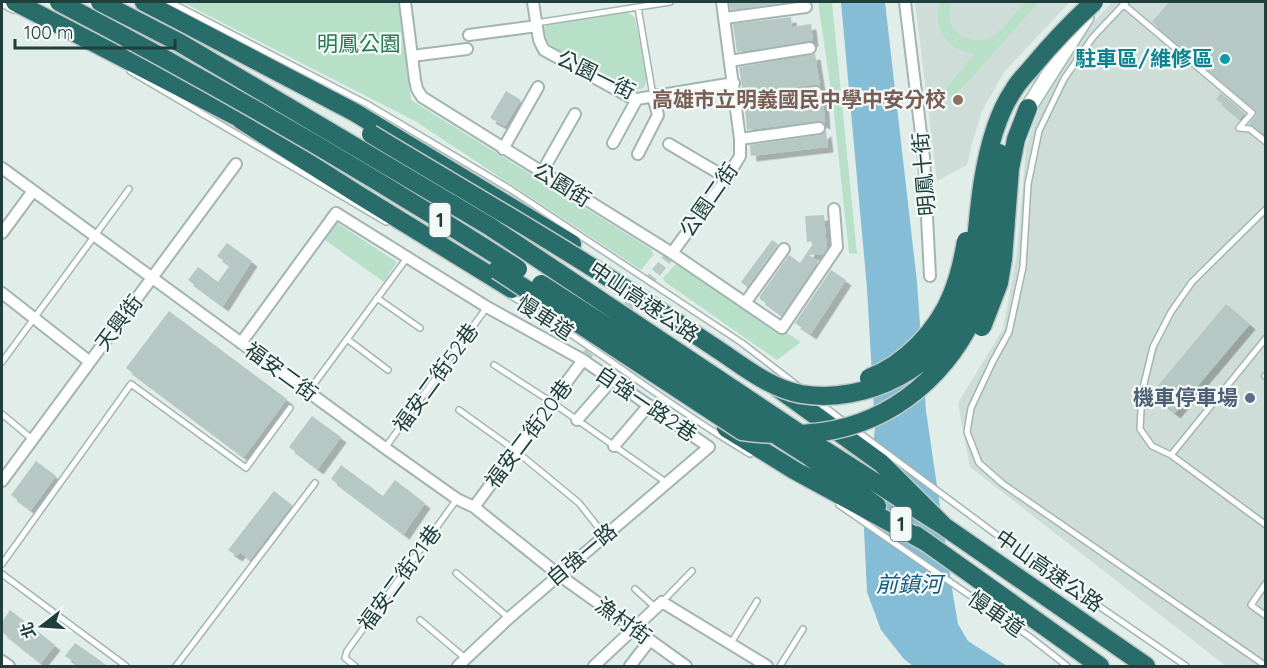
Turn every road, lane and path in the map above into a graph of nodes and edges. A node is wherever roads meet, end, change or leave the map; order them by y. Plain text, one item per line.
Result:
1 (59, 2) edge
2 (100, 2) edge
3 (170, 2) edge
4 (405, 2) edge
5 (533, 2) edge
6 (670, 2) edge
7 (722, 2) edge
8 (905, 2) edge
9 (1081, 2) edge
10 (1094, 2) edge
11 (1099, 2) edge
12 (1118, 2) edge
13 (148, 3) edge
14 (2, 4) edge
15 (638, 7) junction
16 (806, 7) dead end
17 (18, 8) edge
18 (725, 18) junction
19 (536, 24) junction
20 (469, 35) dead end
21 (810, 48) dead end
22 (468, 49) dead end
23 (412, 56) junction
24 (730, 61) junction
25 (121, 66) dead end
26 (1013, 76) joint
27 (734, 83) junction
28 (538, 87) dead end
29 (816, 92) dead end
30 (653, 96) junction
31 (637, 99) junction
32 (736, 104) junction
33 (1028, 108) joint
34 (575, 114) dead end
35 (241, 120) junction
36 (819, 128) dead end
37 (740, 139) junction
38 (1266, 142) edge
39 (613, 143) dead end
40 (669, 144) dead end
41 (503, 149) junction
42 (638, 154) dead end
43 (236, 164) dead end
44 (2, 168) edge
45 (542, 172) junction
46 (727, 178) junction
47 (129, 189) dead end
48 (33, 191) junction
49 (834, 209) dead end
50 (1266, 209) edge
51 (394, 227) dead end
52 (2, 233) edge
53 (94, 236) junction
54 (784, 249) dead end
55 (672, 253) junction
56 (407, 257) junction
57 (465, 268) dead end
58 (930, 276) dead end
59 (152, 278) junction
60 (2, 293) edge
61 (377, 298) junction
62 (745, 303) junction
63 (487, 307) junction
64 (34, 318) junction
65 (420, 328) dead end
66 (347, 339) junction
67 (1266, 339) edge
68 (241, 343) junction
69 (583, 360) junction
70 (2, 362) edge
71 (90, 362) junction
72 (494, 365) dead end
73 (388, 370) dead end
74 (753, 374) junction
75 (612, 380) junction
76 (308, 392) junction
77 (553, 403) junction
78 (649, 405) junction
79 (290, 408) dead end
80 (459, 410) dead end
81 (2, 414) edge
82 (577, 420) junction
83 (742, 431) junction
84 (32, 439) junction
85 (864, 443) junction
86 (614, 446) junction
87 (710, 447) joint
88 (385, 448) junction
89 (516, 451) junction
90 (1171, 455) junction
91 (755, 456) dead end
92 (2, 481) edge
93 (315, 483) dead end
94 (667, 483) junction
95 (457, 499) junction
96 (834, 502) dead end
97 (474, 507) junction
98 (853, 508) junction
99 (1266, 525) edge
100 (945, 527) junction
101 (605, 536) junction
102 (926, 542) junction
103 (2, 564) edge
104 (692, 571) dead end
105 (456, 573) dead end
106 (2, 574) edge
107 (559, 575) junction
108 (1266, 583) edge
109 (635, 589) dead end
110 (757, 601) dead end
111 (658, 606) junction
112 (1266, 616) edge
113 (509, 618) junction
114 (420, 620) dead end
115 (634, 629) junction
116 (803, 629) dead end
117 (650, 640) junction
118 (730, 644) junction
119 (2, 661) edge
120 (467, 664) edge
121 (602, 664) edge
122 (9, 666) edge
123 (126, 666) edge
124 (176, 666) edge
125 (355, 666) edge
126 (630, 666) edge
127 (686, 666) edge
128 (767, 666) edge
129 (780, 666) edge
130 (1067, 666) edge
131 (1100, 666) edge
132 (1146, 666) edge
133 (1186, 666) edge
134 (1266, 666) edge

1 - 102 highway, 中山高速公路 / 1, bridge
2 - 100 highway, 中山高速公路 / 1, bridge
3 - 85 lane
4 - 23 street, 公園街
5 - 19 street, 公園一街
6 - 15 lane
7 - 18 street, 公園二街
8 - 58 street, 明鳳十街
9 - 26 street
10 - 74 highway, bridge
11 - 33 street
12 - 38 lane
12 - 83 highway, bridge
12 - 134 lane
13 - 74 highway, bridge
13 - 85 highway
14 - 17 lane
15 - 19 lane
15 - 30 lane
16 - 18 street
17 - 35 highway
18 - 24 street, 公園二街
19 - 20 street
19 - 31 street, 公園一街
21 - 24 street
22 - 23 street
23 - 41 street, 公園街
24 - 27 street, 公園二街
25 - 51 lane
26 - 74 highway, bridge
27 - 30 street, 公園一街
27 - 32 street, 公園二街
28 - 41 street
29 - 32 street
30 - 31 street, 公園一街
30 - 42 street
31 - 39 street
32 - 37 street, 公園二街
33 - 83 highway, bridge
34 - 45 street
35 - 83 highway, bridge
35 - 98 highway
36 - 37 street
37 - 46 street, 公園二街
40 - 46 street
41 - 45 street, 公園街
43 - 59 street, 天興街
44 - 48 street, 福安二街
45 - 55 street, 公園街
46 - 55 street, 公園二街
47 - 53 lane
48 - 52 street
48 - 53 street, 福安二街
49 - 62 street, 公園街
50 - 90 lane
53 - 59 street, 福安二街
53 - 64 lane
54 - 62 street
55 - 62 street, 公園街
56 - 61 lane
56 - 63 street, 自強一路2巷
56 - 68 street, 自強一路2巷
57 - 91 lane, 慢車道
59 - 68 street, 福安二街
59 - 71 street, 天興街
60 - 64 street
61 - 65 lane
61 - 66 lane
63 - 69 street, 自強一路2巷
63 - 88 lane, 福安二街52巷
64 - 70 lane
64 - 71 street
66 - 73 lane
66 - 76 lane
67 - 90 lane
68 - 76 street, 福安二街
69 - 75 street, 自強一路2巷
69 - 77 street, 福安二街20巷
71 - 84 street, 天興街
72 - 77 lane
75 - 78 street, 自強一路2巷
75 - 82 street
76 - 88 street, 福安二街
77 - 82 lane
77 - 89 street, 福安二街20巷
78 - 86 street
78 - 87 street, 自強一路2巷
79 - 103 lane
80 - 89 lane
81 - 84 lane
82 - 86 lane
84 - 92 street, 天興街
85 - 100 highway
85 - 133 lane
86 - 94 lane
87 - 94 street, 自強一路
88 - 95 street, 福安二街
89 - 97 street, 福安二街20巷
89 - 101 lane
90 - 99 lane
93 - 124 lane
94 - 101 street, 自強一路
95 - 97 street, 福安二街
95 - 125 lane, 福安二街21巷
96 - 98 lane, 慢車道
97 - 107 street, 福安二街
98 - 102 highway
98 - 130 lane, 慢車道
100 - 132 highway, 中山高速公路 / 1
101 - 107 street, 自強一路
102 - 131 highway, 中山高速公路 / 1
104 - 111 lane
105 - 113 lane
106 - 123 lane
107 - 113 street, 自強一路
107 - 115 street, 漁村街
108 - 112 lane
109 - 111 lane
110 - 118 lane
111 - 115 street
111 - 118 street
113 - 120 street, 自強一路
114 - 120 lane
115 - 117 street, 漁村街
115 - 121 street
116 - 129 lane
117 - 126 street
117 - 127 street, 漁村街
118 - 128 street
119 - 122 street

